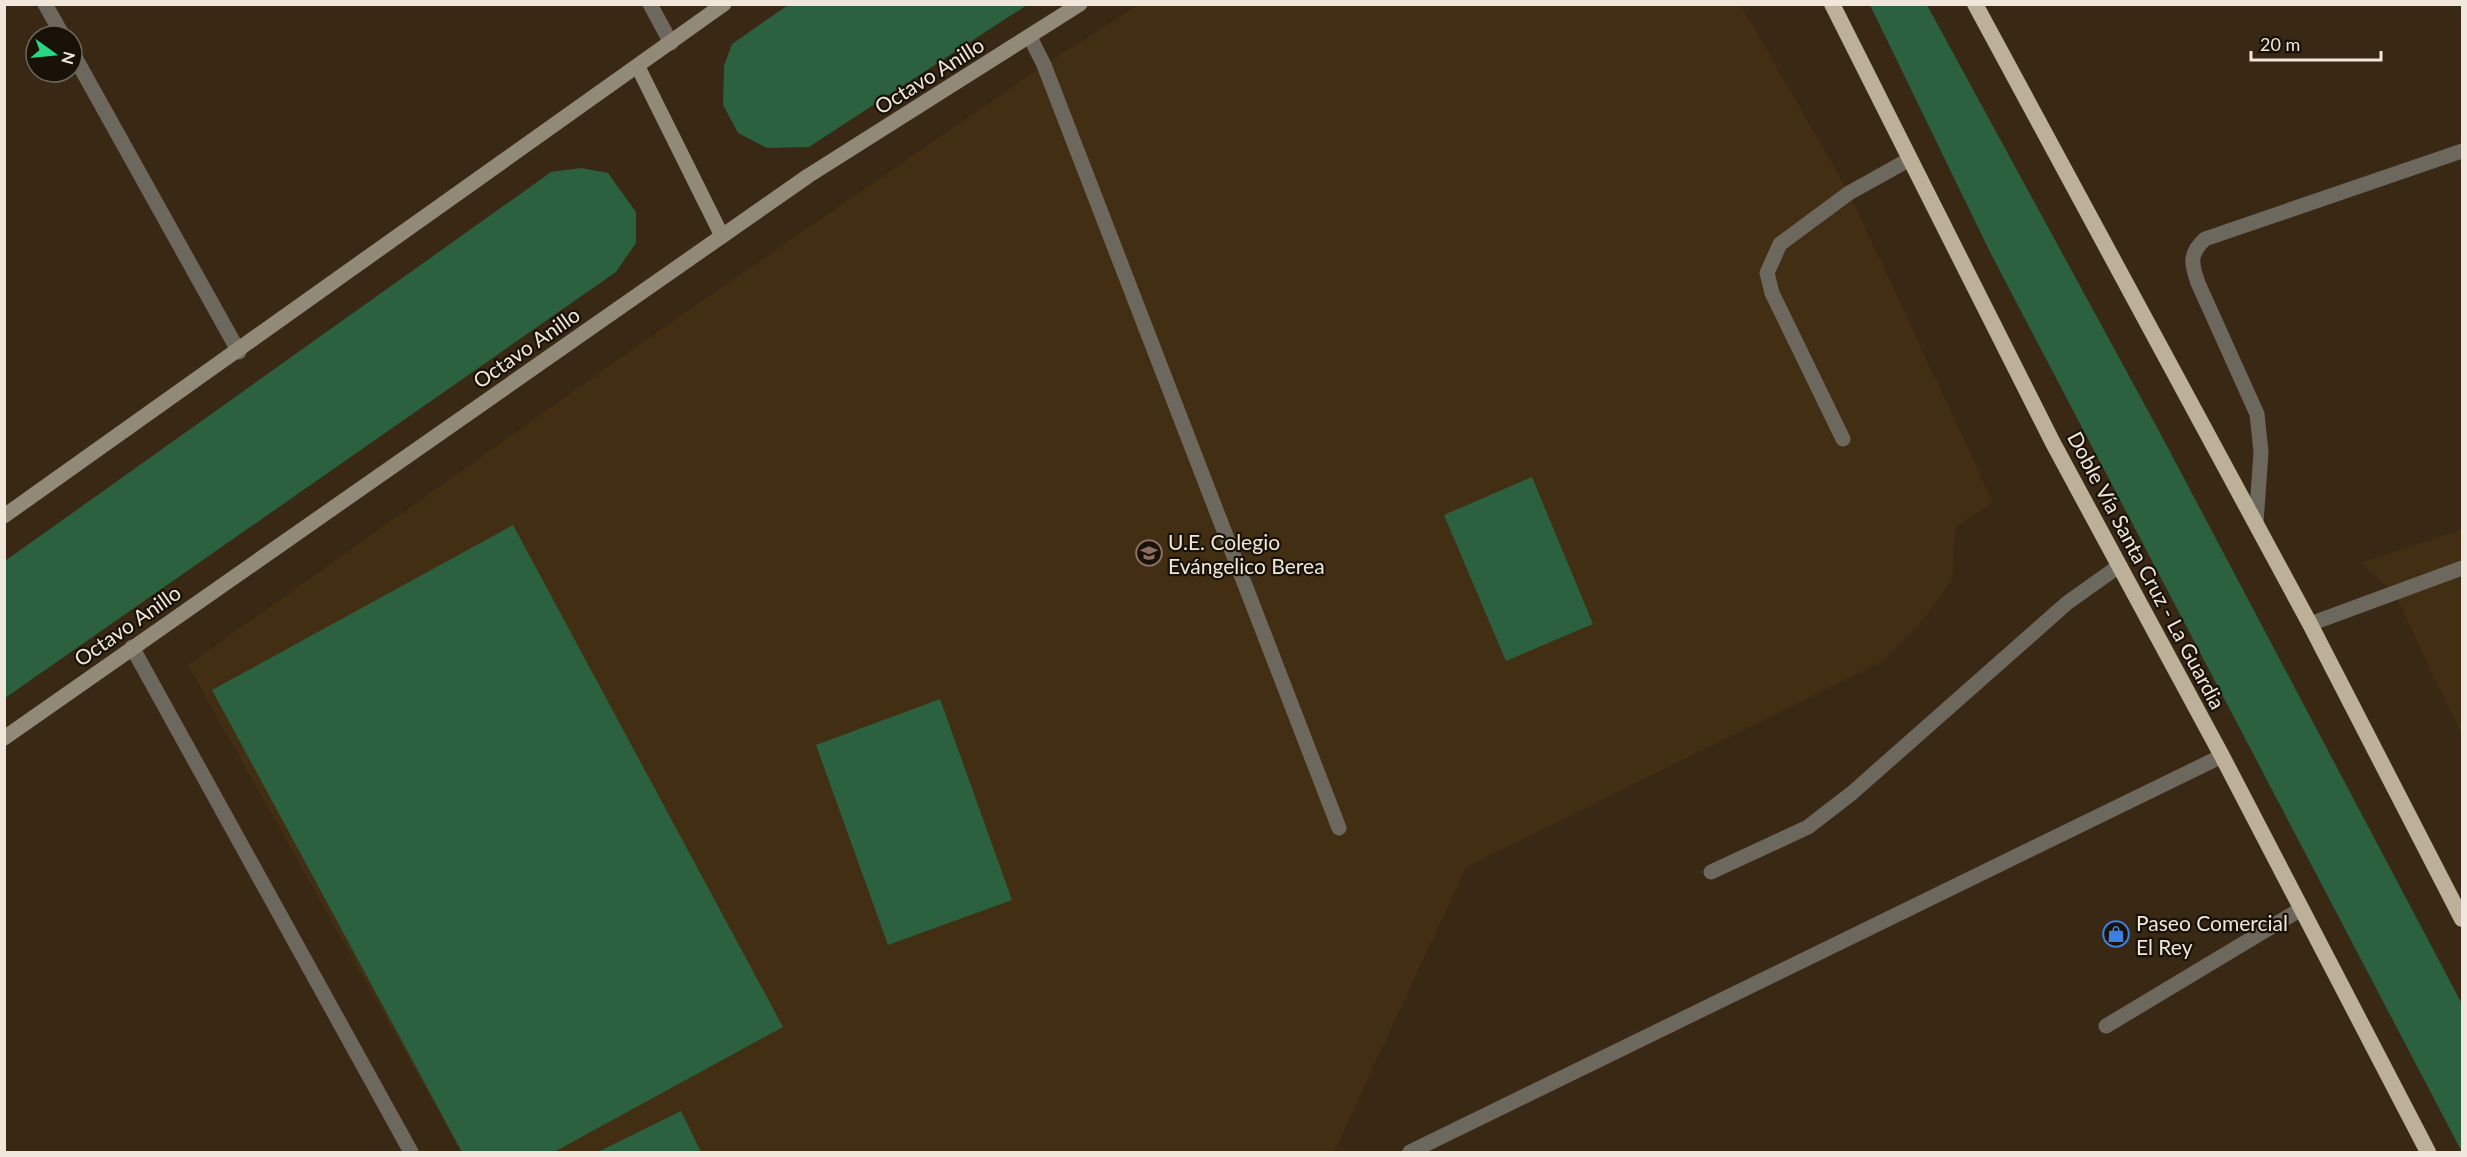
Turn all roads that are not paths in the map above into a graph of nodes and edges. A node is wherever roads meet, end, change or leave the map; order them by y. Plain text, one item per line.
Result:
1 (45, 4) edge
2 (650, 4) edge
3 (724, 4) edge
4 (1080, 4) edge
5 (1832, 4) edge
6 (1975, 4) edge
7 (56, 24) edge
8 (1030, 37) junction
9 (671, 43) junction
10 (638, 67) junction
11 (84, 74) edge
12 (2463, 151) edge
13 (1910, 159) junction
14 (722, 236) junction
15 (238, 352) junction
16 (1843, 439) dead end
17 (4, 516) edge
18 (2256, 523) junction
19 (2119, 566) junction
20 (2463, 568) edge
21 (2310, 624) junction
22 (132, 647) junction
23 (4, 738) edge
24 (2222, 756) junction
25 (1339, 828) dead end
26 (1711, 872) dead end
27 (2301, 909) junction
28 (2463, 919) edge
29 (2106, 1026) dead end
30 (411, 1152) edge
31 (1410, 1152) edge
32 (2428, 1152) edge

1 - 7 street
2 - 9 street
3 - 9 main road
4 - 8 main road, Octavo Anillo
5 - 13 highway, Doble Vía Santa Cruz - La Guardia
6 - 18 highway
8 - 14 main road, Octavo Anillo
8 - 25 street
9 - 10 main road
10 - 14 main road
10 - 15 main road
11 - 15 street
12 - 18 street
13 - 16 street
13 - 19 highway, Doble Vía Santa Cruz - La Guardia
14 - 22 main road, Octavo Anillo
15 - 17 main road
18 - 21 highway
19 - 24 highway, Doble Vía Santa Cruz - La Guardia
19 - 26 street
20 - 21 street
21 - 28 highway
22 - 23 main road, Octavo Anillo
22 - 30 street
24 - 27 highway, Doble Vía Santa Cruz - La Guardia
24 - 31 street
27 - 29 street
27 - 32 highway, Doble Vía Santa Cruz - La Guardia

